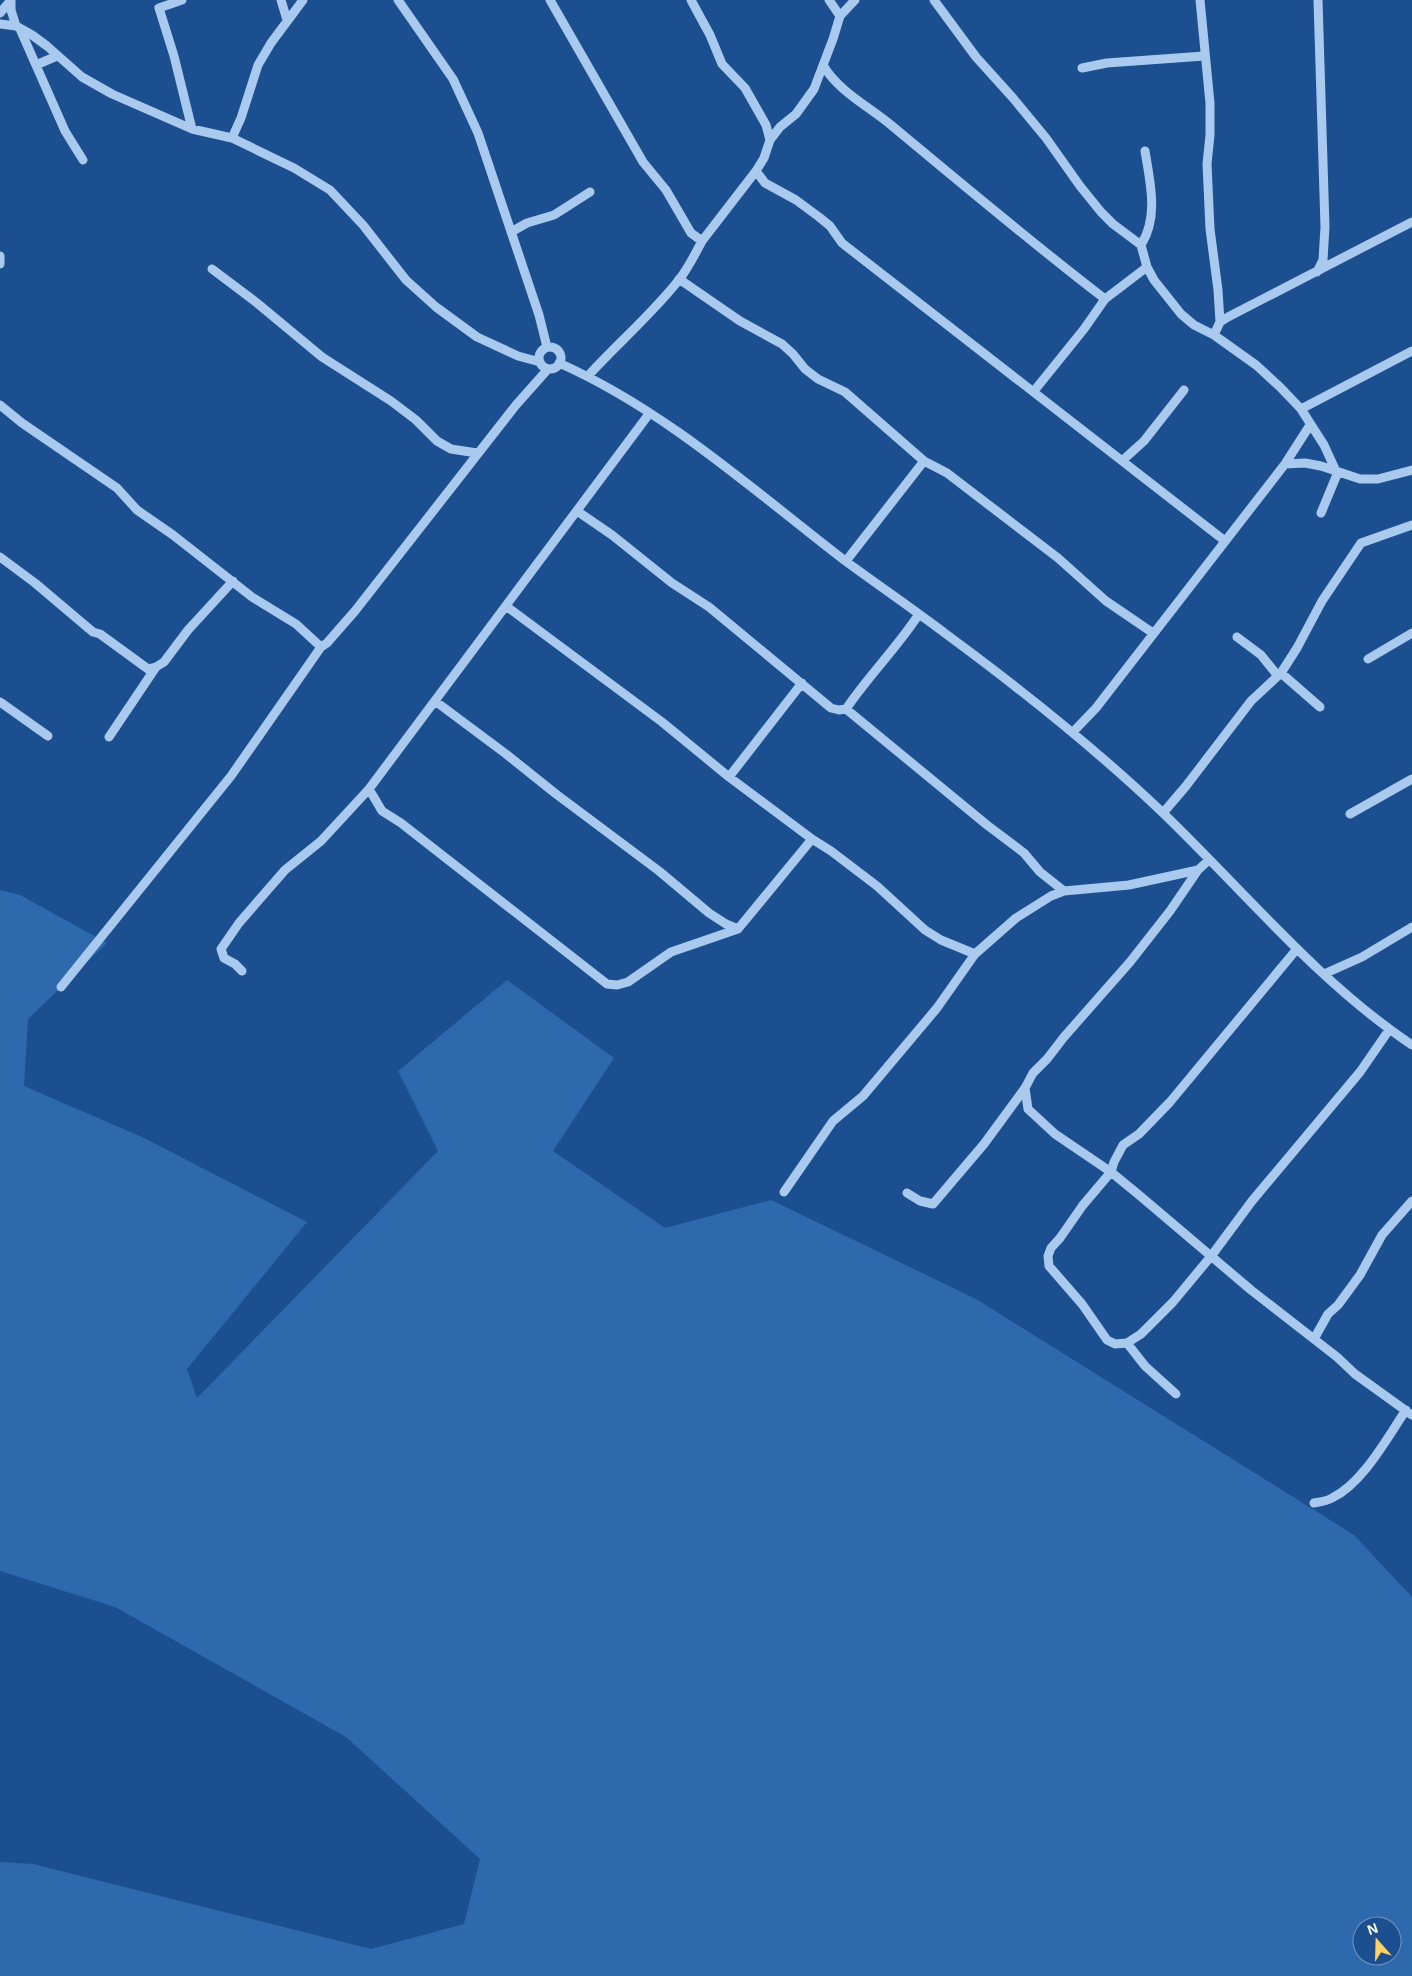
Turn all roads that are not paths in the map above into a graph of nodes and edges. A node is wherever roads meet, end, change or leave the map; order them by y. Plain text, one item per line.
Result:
1 (11, 0) edge
2 (182, 0) edge
3 (281, 0) edge
4 (303, 0) edge
5 (398, 0) edge
6 (550, 0) edge
7 (692, 0) edge
8 (829, 0) edge
9 (856, 0) edge
10 (934, 0) edge
11 (1200, 0) edge
12 (1318, 0) edge
13 (159, 4) edge
14 (1, 9) edge
15 (840, 16) junction
16 (288, 20) junction
17 (0, 24) edge
18 (18, 27) junction
19 (57, 56) junction
20 (1204, 56) junction
21 (36, 65) junction
22 (823, 65) junction
23 (1082, 68) dead end
24 (192, 129) junction
25 (232, 138) junction
26 (770, 140) junction
27 (1145, 151) dead end
28 (83, 160) dead end
29 (756, 171) junction
30 (590, 192) dead end
31 (1412, 222) edge
32 (511, 232) junction
33 (702, 241) junction
34 (1141, 245) junction
35 (0, 256) edge
36 (0, 264) edge
37 (1147, 266) junction
38 (212, 269) dead end
39 (1317, 272) junction
40 (680, 279) junction
41 (1105, 299) junction
42 (1220, 322) junction
43 (1214, 335) junction
44 (547, 347) junction
45 (1412, 351) edge
46 (540, 362) junction
47 (560, 363) junction
48 (548, 368) junction
49 (588, 376) junction
50 (1034, 390) junction
51 (1184, 390) dead end
52 (0, 405) edge
53 (1301, 409) junction
54 (649, 414) junction
55 (1310, 425) junction
56 (477, 453) junction
57 (1122, 460) junction
58 (924, 461) junction
59 (1286, 464) junction
60 (1412, 470) edge
61 (1336, 471) junction
62 (577, 511) junction
63 (1320, 513) dead end
64 (1412, 525) edge
65 (1226, 541) junction
66 (0, 557) edge
67 (846, 562) junction
68 (233, 581) junction
69 (506, 606) junction
70 (919, 614) junction
71 (1153, 633) junction
72 (1412, 633) edge
73 (1237, 637) dead end
74 (321, 647) junction
75 (1368, 659) dead end
76 (156, 667) junction
77 (1279, 674) junction
78 (802, 684) junction
79 (435, 701) junction
80 (0, 702) edge
81 (1320, 707) dead end
82 (846, 709) junction
83 (1073, 732) junction
84 (48, 736) dead end
85 (109, 736) dead end
86 (729, 777) junction
87 (1412, 779) edge
88 (369, 789) junction
89 (1163, 813) junction
90 (1350, 814) dead end
91 (812, 839) junction
92 (1209, 860) junction
93 (1198, 870) junction
94 (1064, 891) junction
95 (1412, 928) edge
96 (738, 929) junction
97 (1296, 950) junction
98 (974, 954) junction
99 (242, 971) dead end
100 (1324, 974) junction
101 (61, 987) dead end
102 (1389, 1030) junction
103 (1412, 1045) edge
104 (1026, 1088) junction
105 (1111, 1172) junction
106 (784, 1192) dead end
107 (907, 1193) dead end
108 (1412, 1201) edge
109 (1212, 1255) junction
110 (1314, 1339) junction
111 (1127, 1343) junction
112 (1176, 1394) dead end
113 (1410, 1412) edge
114 (1314, 1504) dead end

1 - 14 street
1 - 18 street
2 - 13 street
3 - 16 street
4 - 16 street
5 - 32 street
6 - 33 street
7 - 26 street
8 - 15 street
9 - 15 street
10 - 34 street
11 - 20 street
12 - 39 street
13 - 24 street
15 - 22 street
16 - 25 street
17 - 18 street
18 - 19 street
18 - 21 street
19 - 21 street
19 - 24 street
20 - 23 street
20 - 42 street
21 - 28 street
22 - 26 street
22 - 41 street
24 - 25 street
25 - 46 street
26 - 29 street
27 - 34 street
29 - 33 street
29 - 50 street
30 - 32 street
31 - 39 street
32 - 44 street
33 - 40 street
34 - 37 street
35 - 36 street
37 - 41 street
37 - 43 street
38 - 56 street
39 - 42 street
40 - 49 street
40 - 58 street
41 - 50 street
42 - 43 street
43 - 53 street
44 - 46 street
44 - 47 street
45 - 53 street
46 - 48 street
47 - 48 street
47 - 49 street
48 - 56 street
49 - 54 street
50 - 57 street
51 - 57 street
52 - 68 street
53 - 55 street
54 - 62 street
54 - 67 street
55 - 59 street
55 - 61 street
56 - 74 street
57 - 65 street
58 - 67 street
58 - 71 street
59 - 61 street
59 - 65 street
60 - 61 street
61 - 63 street
62 - 69 street
62 - 78 street
64 - 77 street
65 - 71 street
66 - 76 street
67 - 70 street
68 - 74 street
68 - 76 street
69 - 79 street
69 - 86 street
70 - 82 street
70 - 83 street
71 - 83 street
72 - 75 street
73 - 77 street
74 - 101 street
76 - 85 street
77 - 81 street
77 - 89 street
78 - 82 street
78 - 86 street
79 - 88 street
79 - 96 street
80 - 84 street
82 - 94 street
83 - 89 street
86 - 91 street
87 - 90 street
88 - 96 street
88 - 99 street
89 - 92 street
91 - 96 street
91 - 98 street
92 - 93 street
92 - 97 street
93 - 94 street
93 - 104 street
94 - 98 street
95 - 100 street
97 - 100 street
97 - 105 street
98 - 106 street
100 - 102 street
102 - 103 street
102 - 109 street
104 - 105 street
104 - 107 street
105 - 109 street
105 - 111 street
108 - 110 street
109 - 110 street
109 - 111 street
110 - 113 street
111 - 112 street
113 - 114 street

